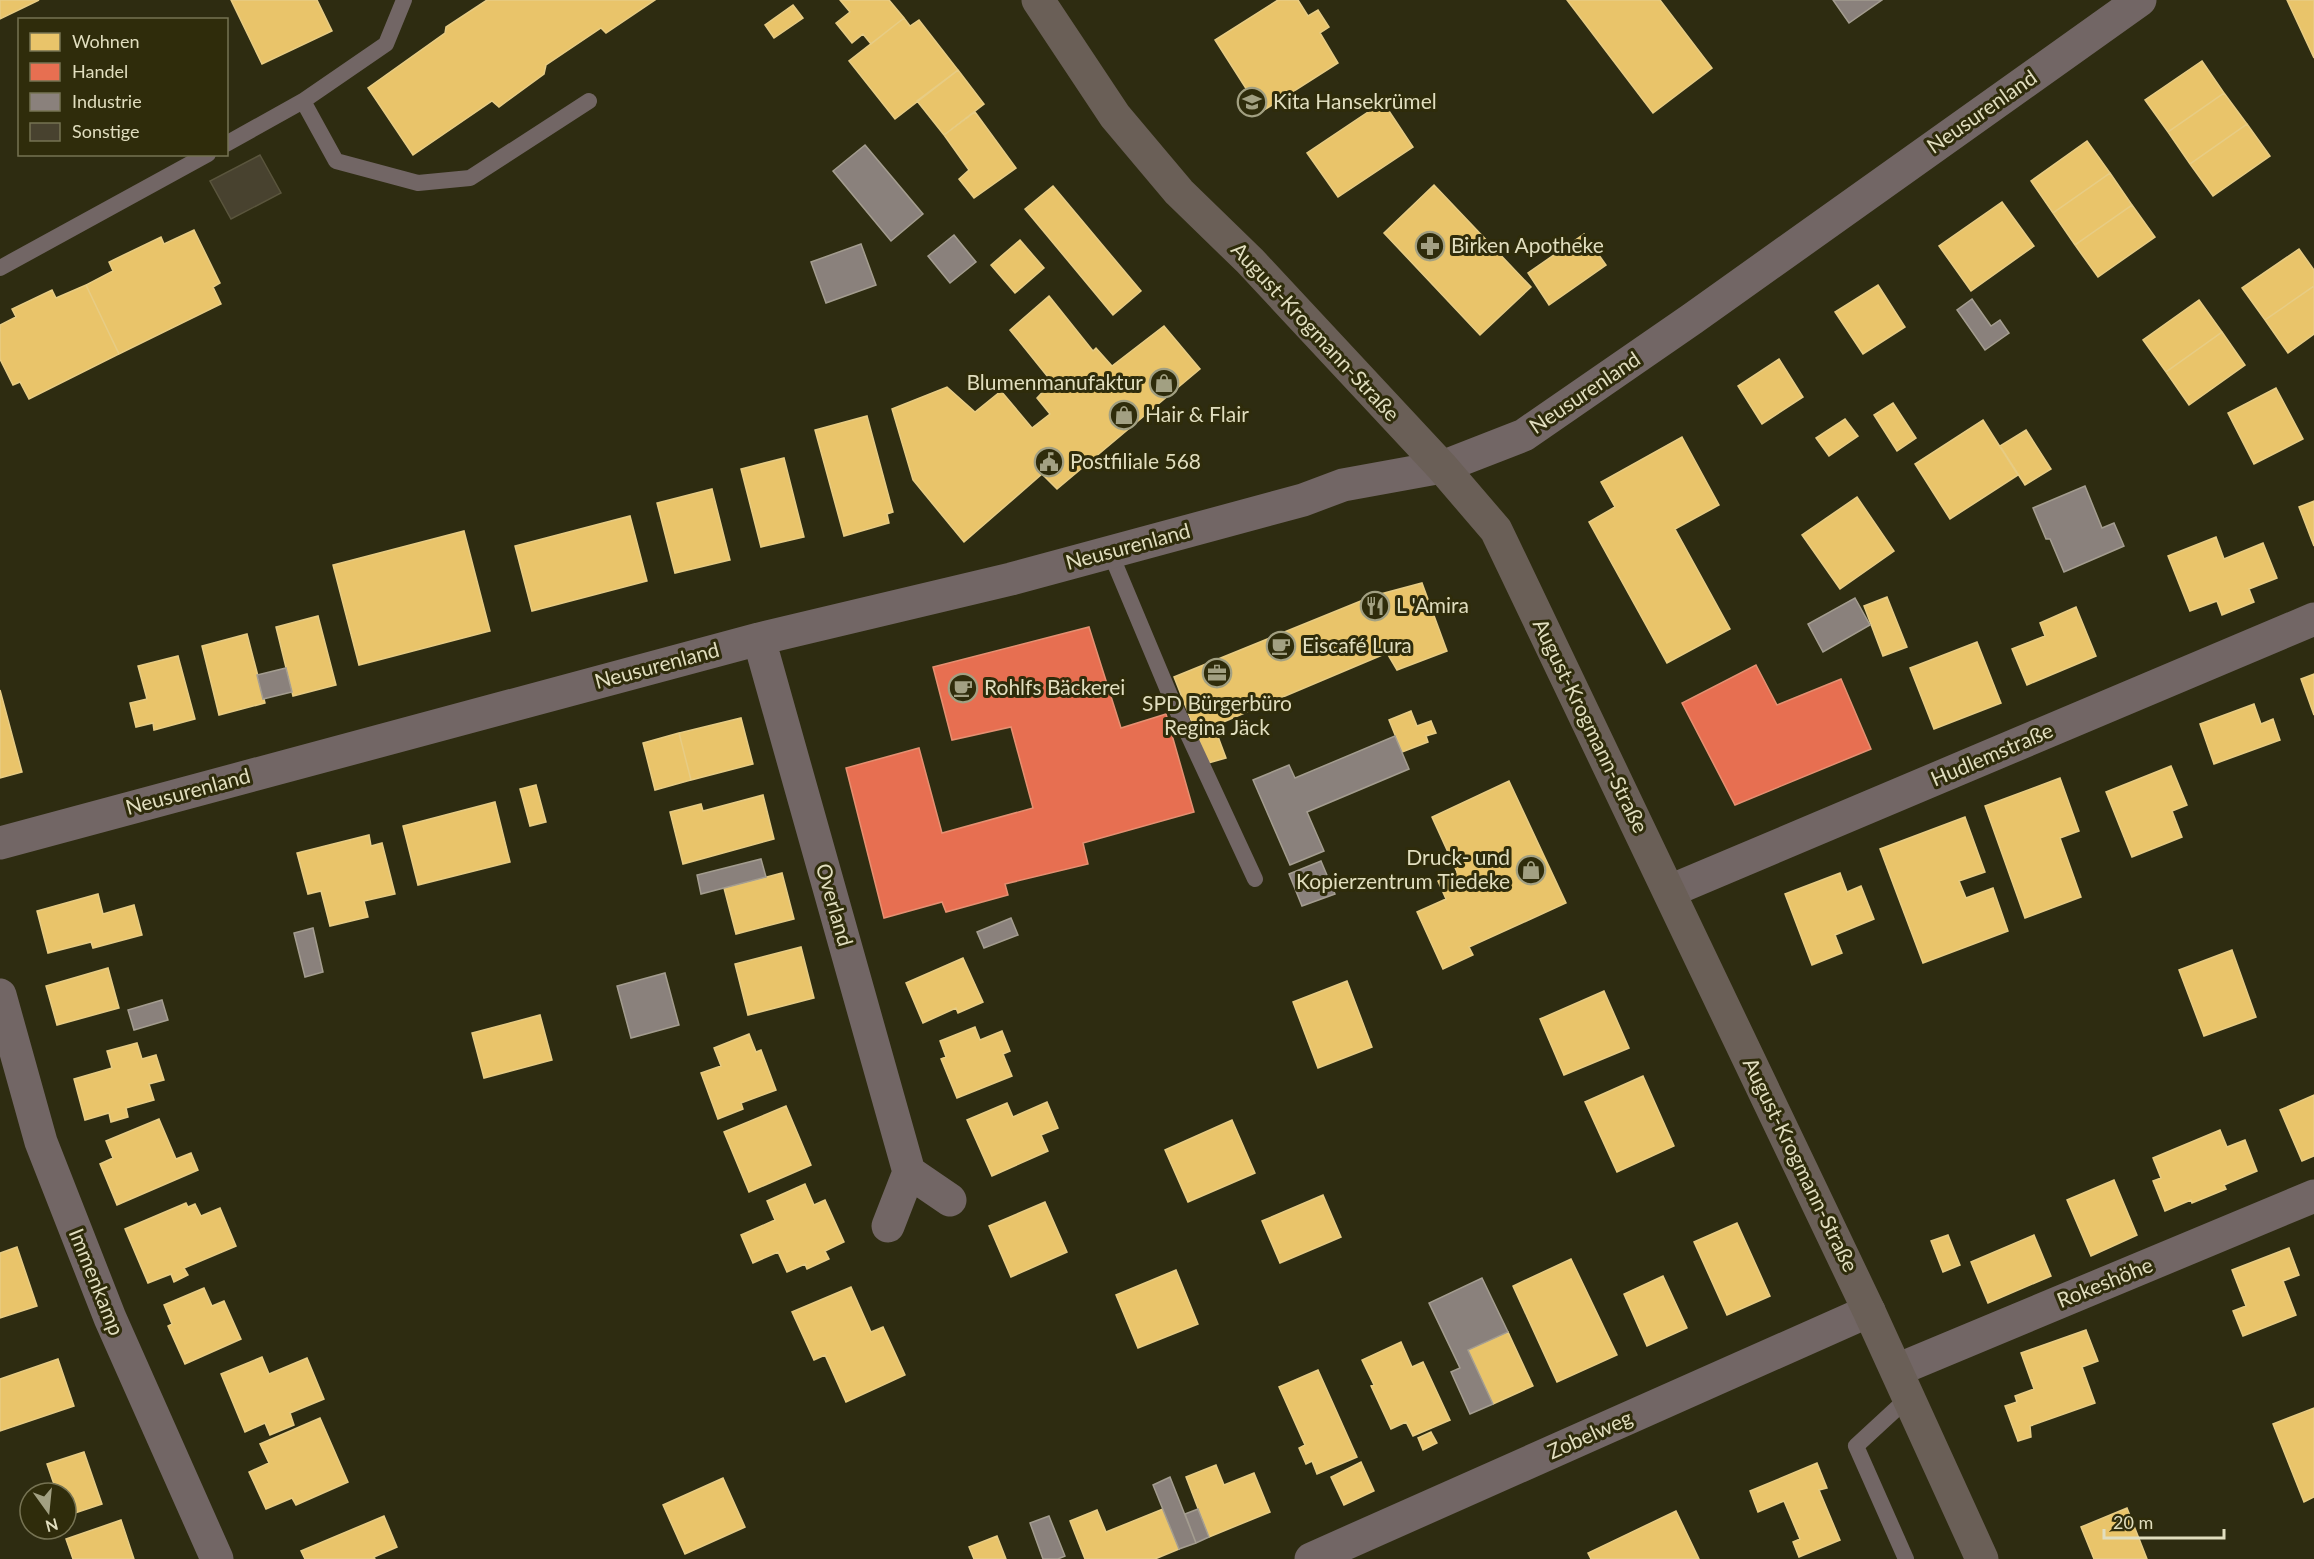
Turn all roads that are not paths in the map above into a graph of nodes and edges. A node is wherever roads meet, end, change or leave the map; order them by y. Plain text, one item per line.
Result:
1 (404, 0) edge
2 (1038, 0) edge
3 (2140, 0) edge
4 (303, 101) junction
5 (589, 101) dead end
6 (228, 143) edge
7 (204, 156) edge
8 (0, 268) edge
9 (1442, 467) junction
10 (1110, 552) junction
11 (2314, 619) edge
12 (759, 639) junction
13 (0, 843) edge
14 (1255, 879) dead end
15 (1670, 891) junction
16 (0, 995) edge
17 (909, 1172) junction
18 (2314, 1196) edge
19 (950, 1200) dead end
20 (888, 1226) dead end
21 (1869, 1311) junction
22 (1903, 1384) junction
23 (217, 1559) edge
24 (1311, 1559) edge
25 (1906, 1559) edge
26 (1982, 1559) edge

1 - 4 lane
2 - 9 main road, August-Krogmann-Straße
3 - 9 street, Neusurenland
4 - 5 lane
4 - 6 lane
7 - 8 lane
9 - 10 street, Neusurenland
9 - 15 main road, August-Krogmann-Straße
10 - 12 street, Neusurenland
10 - 14 lane
11 - 15 street, Hudlemstraße
12 - 13 street, Neusurenland
12 - 17 street, Overland
15 - 21 main road, August-Krogmann-Straße
16 - 23 street, Immenkamp
17 - 19 street
17 - 20 street
18 - 22 street, Rokeshöhe
21 - 22 main road, August-Krogmann-Straße
21 - 24 street, Zobelweg
22 - 25 lane
22 - 26 main road, August-Krogmann-Straße

